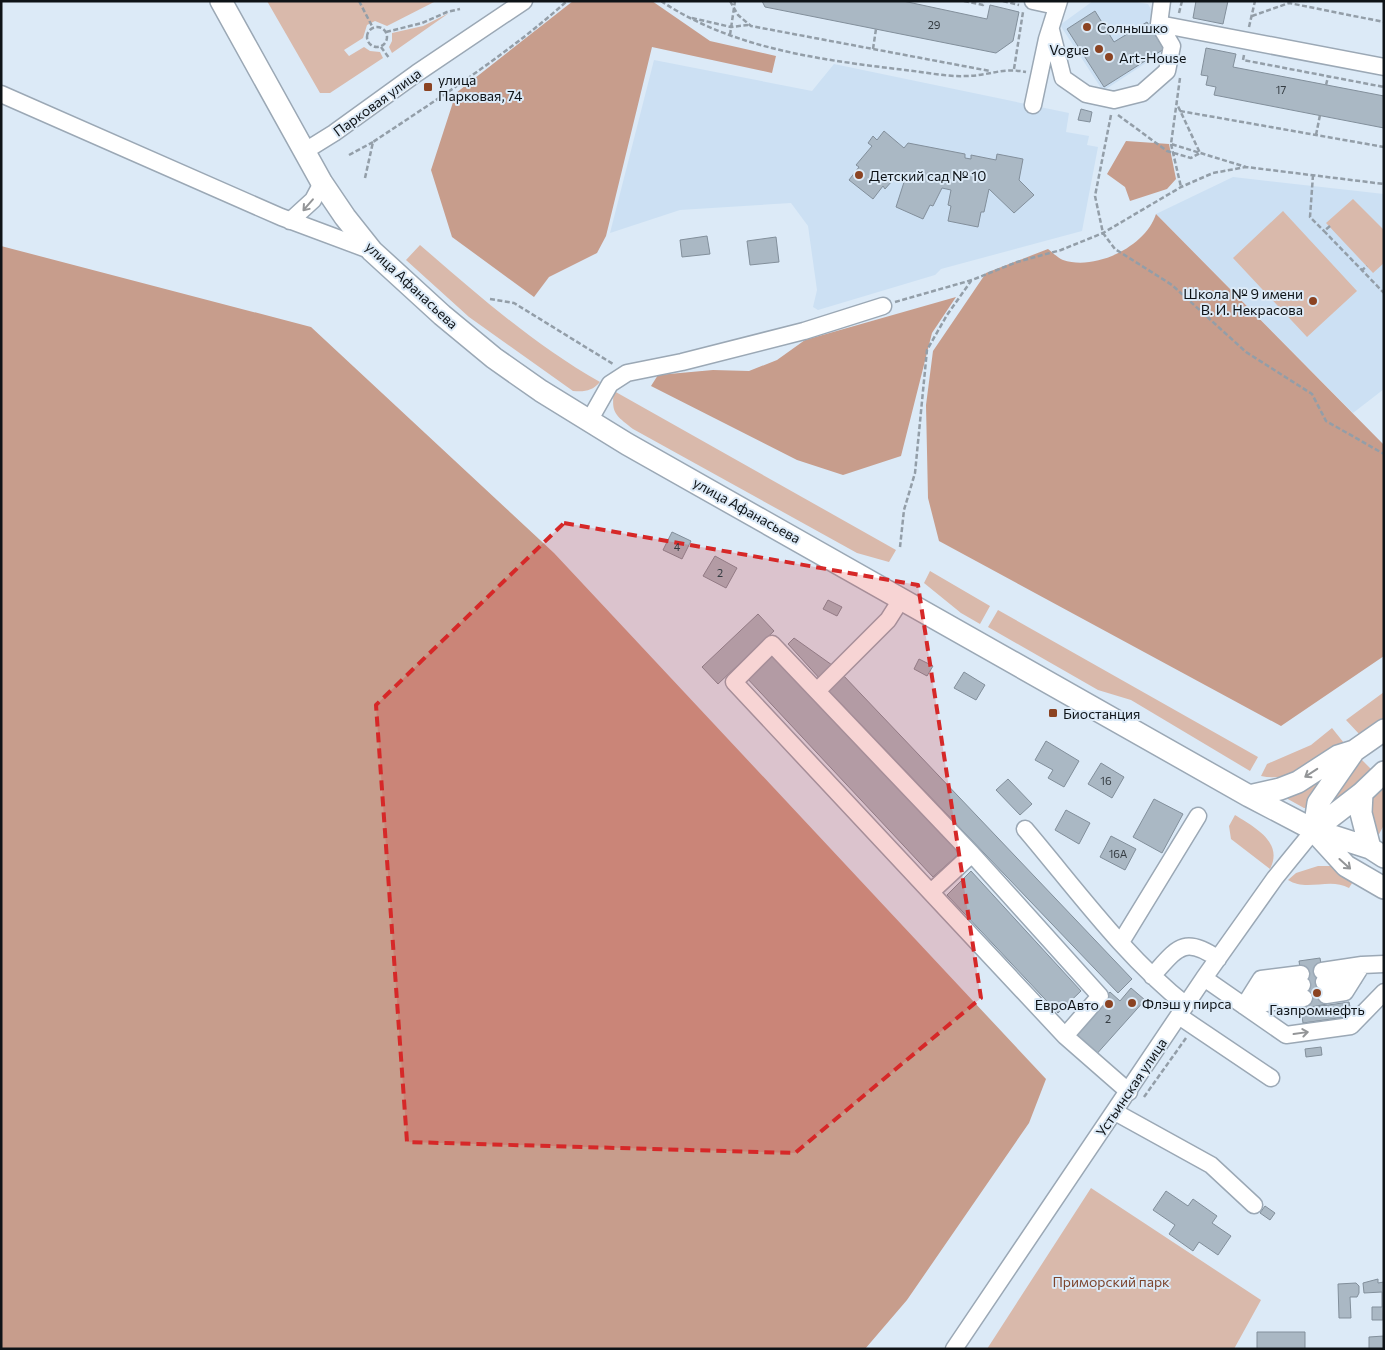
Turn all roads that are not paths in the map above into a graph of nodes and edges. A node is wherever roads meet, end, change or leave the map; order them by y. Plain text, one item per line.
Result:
1 (221, 1) edge
2 (524, 1) edge
3 (1162, 1) edge
4 (1029, 3) edge
5 (1058, 4) edge
6 (1159, 24) junction
7 (1051, 30) junction
8 (1384, 67) edge
9 (1, 94) edge
10 (1033, 105) dead end
11 (305, 150) junction
12 (322, 183) junction
13 (290, 221) junction
14 (372, 251) junction
15 (883, 306) road end
16 (589, 421) junction
17 (902, 598) junction
18 (818, 690) junction
19 (1384, 730) edge
20 (1354, 751) junction
21 (1384, 772) edge
22 (1362, 793) junction
23 (1250, 796) junction
24 (1198, 816) dead end
25 (1025, 829) dead end
26 (1314, 830) junction
27 (1377, 853) edge
28 (972, 854) junction
29 (1384, 888) edge
30 (931, 892) junction
31 (1121, 942) junction
32 (1218, 959) junction
33 (1384, 964) edge
34 (1358, 971) junction
35 (1152, 976) junction
36 (1204, 978) junction
37 (1384, 992) edge
38 (1244, 1006) junction
39 (1182, 1011) junction
40 (1065, 1036) junction
41 (1271, 1078) dead end
42 (1129, 1092) junction
43 (1121, 1116) junction
44 (1254, 1205) dead end
45 (954, 1349) edge

1 - 11 main road, улица Афанасьева
2 - 11 street, Парковая улица
3 - 6 street
4 - 5 street
5 - 7 street
6 - 7 street
6 - 8 street
7 - 10 street
9 - 13 street
11 - 12 main road, улица Афанасьева
12 -> 13 street
12 - 14 main road, улица Афанасьева
13 - 14 street
14 - 16 main road, улица Афанасьева
15 - 16 street
16 - 17 main road, улица Афанасьева
17 - 18 street
17 - 23 main road, улица Афанасьева
18 - 28 street
18 - 30 street
19 - 20 main road
20 -> 23 main road
20 - 26 main road
21 - 22 main road
22 - 26 main road
22 - 27 main road
23 - 26 main road, улица Афанасьева
24 - 31 street
25 - 31 street
26 - 27 main road
26 -> 29 main road
26 - 32 street, Устьинская улица
28 - 30 street
28 - 40 street
30 - 40 street
31 - 35 street
32 - 35 street
32 - 36 street, Устьинская улица
33 - 34 street
34 - 34 street
35 - 39 street
36 - 38 street
36 - 39 street, Устьинская улица
38 -> 37 street
38 - 38 street
39 - 41 street
39 - 42 street, Устьинская улица
40 - 42 street
42 - 43 street, Устьинская улица
43 - 44 street
43 - 45 street, Устьинская улица

